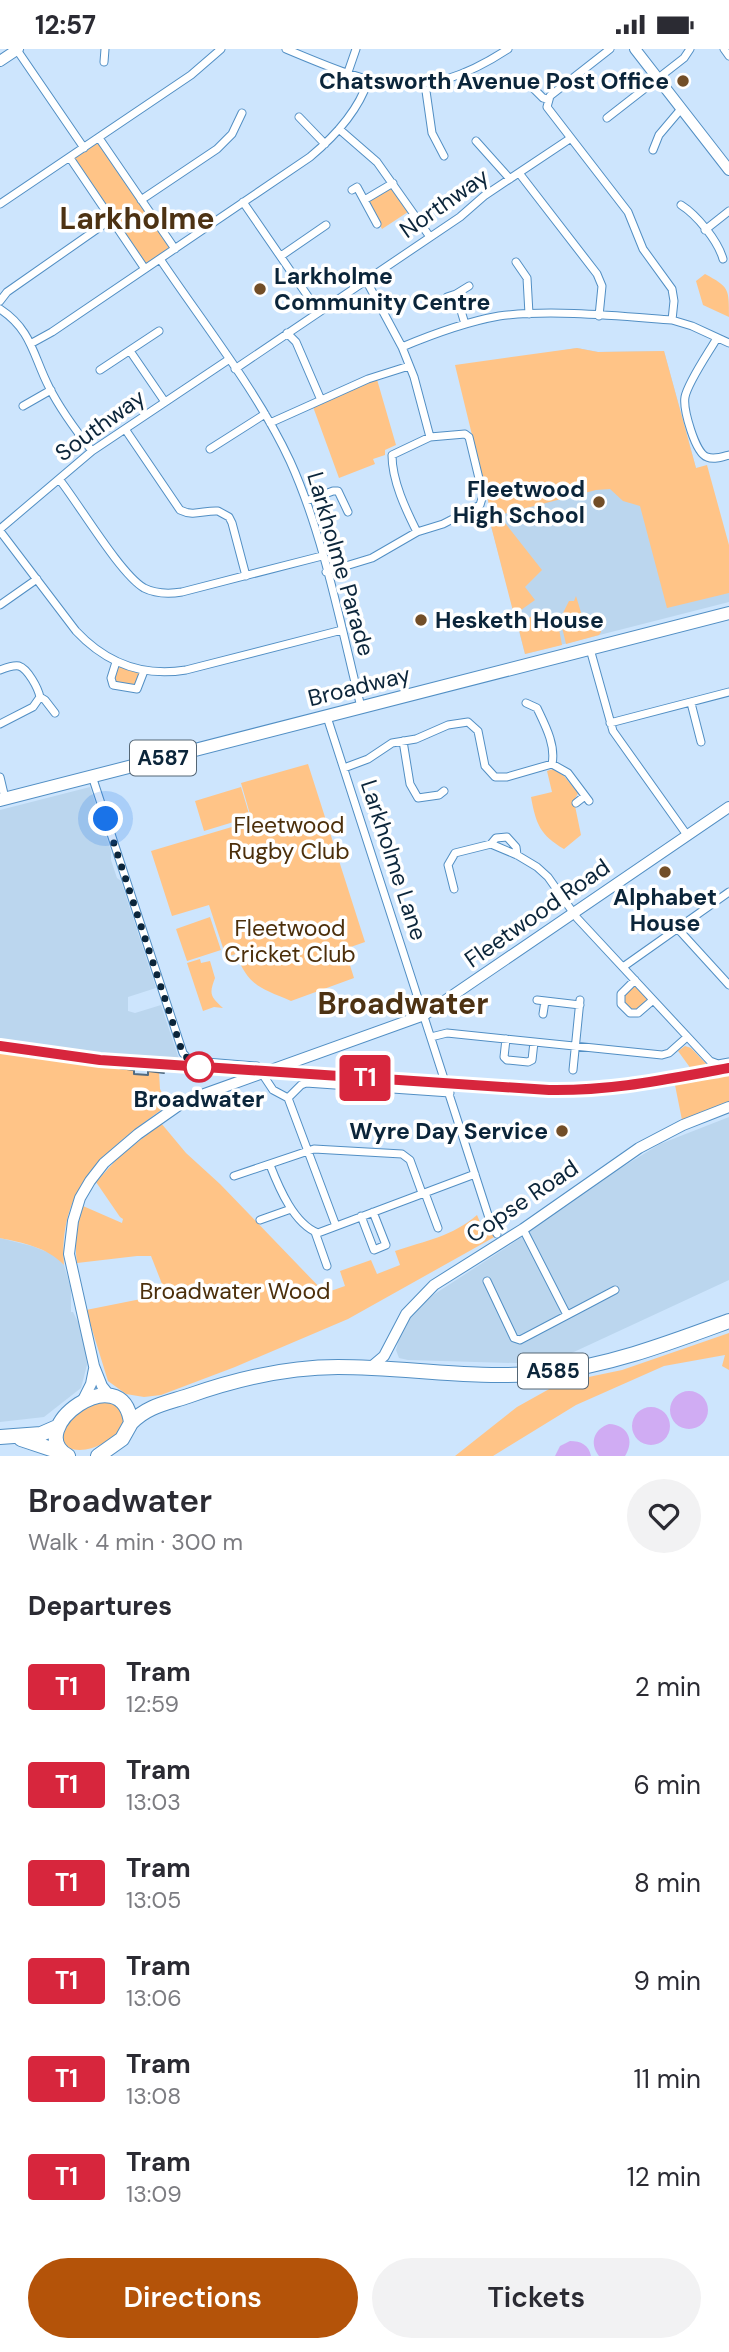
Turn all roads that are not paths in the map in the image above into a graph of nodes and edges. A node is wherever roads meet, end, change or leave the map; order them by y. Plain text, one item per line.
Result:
1 (105, 49) edge
2 (221, 49) edge
3 (286, 49) edge
4 (356, 49) edge
5 (508, 49) edge
6 (610, 49) edge
7 (635, 49) edge
8 (690, 49) edge
9 (724, 49) edge
10 (18, 50) edge
11 (729, 55) edge
12 (0, 61) edge
13 (104, 62) dead end
14 (346, 75) junction
15 (658, 80) junction
16 (368, 81) junction
17 (425, 84) junction
18 (533, 88) dead end
19 (547, 99) junction
20 (681, 109) junction
21 (242, 113) dead end
22 (299, 117) dead end
23 (613, 118) dead end
24 (339, 129) junction
25 (99, 138) junction
26 (571, 138) junction
27 (475, 141) dead end
28 (324, 144) junction
29 (84, 148) junction
30 (653, 150) dead end
31 (444, 156) dead end
32 (69, 158) junction
33 (728, 167) edge
34 (519, 173) junction
35 (510, 179) junction
36 (393, 183) junction
37 (352, 190) dead end
38 (366, 199) junction
39 (141, 200) junction
40 (243, 202) junction
41 (0, 204) edge
42 (681, 205) dead end
43 (729, 211) edge
44 (110, 220) junction
45 (377, 224) dead end
46 (326, 225) dead end
47 (705, 230) junction
48 (430, 237) junction
49 (175, 249) junction
50 (281, 256) junction
51 (160, 259) junction
52 (723, 259) dead end
53 (516, 262) dead end
54 (145, 268) junction
55 (366, 280) junction
56 (469, 286) dead end
57 (456, 295) junction
58 (447, 297) dead end
59 (0, 301) edge
60 (0, 309) edge
61 (318, 311) junction
62 (529, 314) junction
63 (599, 316) junction
64 (672, 320) junction
65 (465, 324) junction
66 (159, 331) dead end
67 (288, 333) junction
68 (717, 338) junction
69 (729, 342) edge
70 (32, 343) junction
71 (402, 347) junction
72 (130, 351) junction
73 (228, 360) junction
74 (409, 366) junction
75 (235, 369) junction
76 (100, 370) dead end
77 (51, 390) junction
78 (321, 400) junction
79 (165, 403) junction
80 (23, 406) dead end
81 (265, 414) junction
82 (270, 423) junction
83 (125, 429) junction
84 (430, 437) junction
85 (210, 449) dead end
86 (92, 451) junction
87 (729, 455) edge
88 (59, 479) junction
89 (306, 501) junction
90 (348, 512) dead end
91 (0, 530) edge
92 (417, 533) junction
93 (322, 556) junction
94 (326, 572) junction
95 (246, 576) junction
96 (37, 579) junction
97 (0, 605) edge
98 (729, 613) edge
99 (342, 630) junction
100 (590, 649) junction
101 (116, 662) junction
102 (0, 670) edge
103 (144, 671) junction
104 (729, 692) edge
105 (40, 697) junction
106 (526, 703) dead end
107 (691, 703) junction
108 (361, 707) junction
109 (55, 713) dead end
110 (327, 717) junction
111 (610, 723) junction
112 (0, 724) edge
113 (404, 741) junction
114 (701, 742) dead end
115 (552, 764) junction
116 (344, 768) junction
117 (92, 776) junction
118 (0, 777) edge
119 (444, 791) dead end
120 (3, 799) edge
121 (576, 803) dead end
122 (729, 807) edge
123 (687, 835) junction
124 (454, 889) dead end
125 (729, 892) edge
126 (573, 913) junction
127 (678, 929) junction
128 (623, 967) junction
129 (635, 980) junction
130 (729, 985) edge
131 (653, 1000) junction
132 (424, 1014) junction
133 (543, 1014) dead end
134 (431, 1037) junction
135 (687, 1037) junction
136 (506, 1039) junction
137 (534, 1042) junction
138 (575, 1047) junction
139 (729, 1062) edge
140 (573, 1070) dead end
141 (263, 1074) junction
142 (450, 1093) junction
143 (288, 1098) junction
144 (729, 1107) edge
145 (310, 1150) junction
146 (270, 1165) junction
147 (475, 1174) junction
148 (234, 1176) dead end
149 (424, 1193) junction
150 (291, 1209) junction
151 (373, 1212) junction
152 (361, 1216) junction
153 (260, 1220) dead end
154 (501, 1221) dead end
155 (491, 1224) junction
156 (336, 1226) junction
157 (438, 1229) dead end
158 (523, 1229) junction
159 (315, 1232) junction
160 (498, 1234) dead end
161 (327, 1266) dead end
162 (487, 1281) dead end
163 (615, 1290) dead end
164 (567, 1315) junction
165 (729, 1321) edge
166 (94, 1366) junction
167 (371, 1367) junction
168 (115, 1397) junction
169 (82, 1402) junction
170 (149, 1407) junction
171 (131, 1423) junction
172 (57, 1427) junction
173 (0, 1437) edge
174 (16, 1437) junction
175 (65, 1455) edge
176 (99, 1456) edge

1 - 13 street
2 - 25 street
3 - 14 street
4 - 14 street
5 - 17 street
6 - 19 street
7 - 15 street
8 - 15 street
9 - 11 street
10 - 12 street
10 - 29 street
14 - 16 street
15 - 20 street
15 - 23 street
16 - 17 street
16 - 24 street
17 - 31 street
18 - 19 street
19 - 26 street
20 - 30 street
20 - 33 street
21 - 39 street
22 - 28 street
24 - 28 street
24 - 36 street
25 - 29 street
25 - 39 street
26 - 34 street, Northway
26 - 64 street
27 - 35 street
28 - 40 street
29 - 32 street
32 - 41 street
32 - 44 street
34 - 35 street, Northway
34 - 63 street
35 - 48 street, Northway
36 - 38 street
36 - 48 street
37 - 38 street
38 - 45 street
39 - 49 street
40 - 49 street
40 - 50 street
42 - 47 street
43 - 47 street
44 - 54 street
44 - 59 street
46 - 50 street
47 - 52 street
48 - 55 street, Northway
49 - 51 street
50 - 61 street
51 - 54 street
51 - 73 street, Larkholme Parade
53 - 62 street
54 - 70 street
55 - 61 street, Northway
55 - 71 street
56 - 57 street
57 - 58 street
57 - 65 street
60 - 70 street
61 - 67 street, Northway
62 - 63 street
62 - 65 street
63 - 64 street
64 - 68 street
65 - 71 street
66 - 72 street
67 - 75 street, Northway
67 - 78 street
68 - 69 street
68 - 87 street
70 - 77 street
71 - 74 street
72 - 76 street
72 - 79 street
73 - 75 street, Larkholme Parade
73 - 79 street, Southway
74 - 78 street
74 - 84 street
75 - 81 street, Larkholme Parade
77 - 80 street
77 - 86 street
78 - 82 street
79 - 83 street, Southway
81 - 82 street, Larkholme Parade
81 - 85 street
82 - 89 street, Larkholme Parade
83 - 86 street, Southway
83 - 95 street
84 - 92 street
84 - 92 street
86 - 88 street, Southway
88 - 91 street, Southway
88 - 95 street
89 - 90 street
89 - 93 street, Larkholme Parade
91 - 96 street
92 - 94 street
93 - 94 street, Larkholme Parade
93 - 95 street
94 - 99 street, Larkholme Parade
96 - 97 street
96 - 101 street
98 - 100 main road, Broadway / A587
99 - 103 street
99 - 108 street, Larkholme Parade
100 - 108 main road, Broadway / A587
100 - 111 street
101 - 103 street
101 - 103 street
102 - 105 street
104 - 107 street
105 - 109 street
105 - 112 street
106 - 115 street
107 - 111 street
107 - 114 street
108 - 110 main road, Broadway / A587
110 - 116 street, Larkholme Lane
110 - 117 main road, Broadway / A587
111 - 123 street
113 - 115 street
113 - 116 street
113 - 119 street
115 - 121 street
116 - 132 street, Larkholme Lane
117 - 120 main road, Broadway / A587
117 - 141 street
118 - 120 street
122 - 123 street, Fleetwood Road
123 - 126 street, Fleetwood Road
124 - 126 street
125 - 127 street
126 - 128 street
126 - 132 street, Fleetwood Road
127 - 128 street
127 - 130 street
128 - 129 street
129 - 131 street
129 - 131 street
131 - 135 street
132 - 134 street, Larkholme Lane
132 - 141 street, Fleetwood Road
133 - 138 street
134 - 136 street
134 - 142 street, Larkholme Lane
135 - 138 street
135 - 139 street
136 - 137 street
136 - 137 street
137 - 138 street
138 - 140 street
141 - 143 street
141 - 166 street, Fleetwood Road
142 - 143 street
142 - 147 street, Larkholme Lane
143 - 145 street
144 - 158 street, Copse Road
145 - 146 street
145 - 149 street
145 - 156 street
146 - 148 street
146 - 150 street
147 - 149 street
147 - 155 street, Larkholme Lane
149 - 151 street
149 - 157 street
150 - 153 street
150 - 159 street
151 - 152 street
151 - 152 street
152 - 156 street
154 - 155 street
155 - 160 street, Larkholme Lane
156 - 159 street
158 - 164 street
158 - 167 street, Copse Road
159 - 161 street
162 - 164 street
163 - 164 street
165 - 167 highway, A585
166 - 168 street, Fleetwood Road
166 - 169 street
167 - 170 highway, A585
168 - 169 highway
168 - 170 highway
168 - 171 highway
169 - 172 highway
170 - 171 highway, A585
171 - 176 highway, A585
172 - 174 highway
172 - 175 highway
173 - 174 highway
174 - 175 highway

